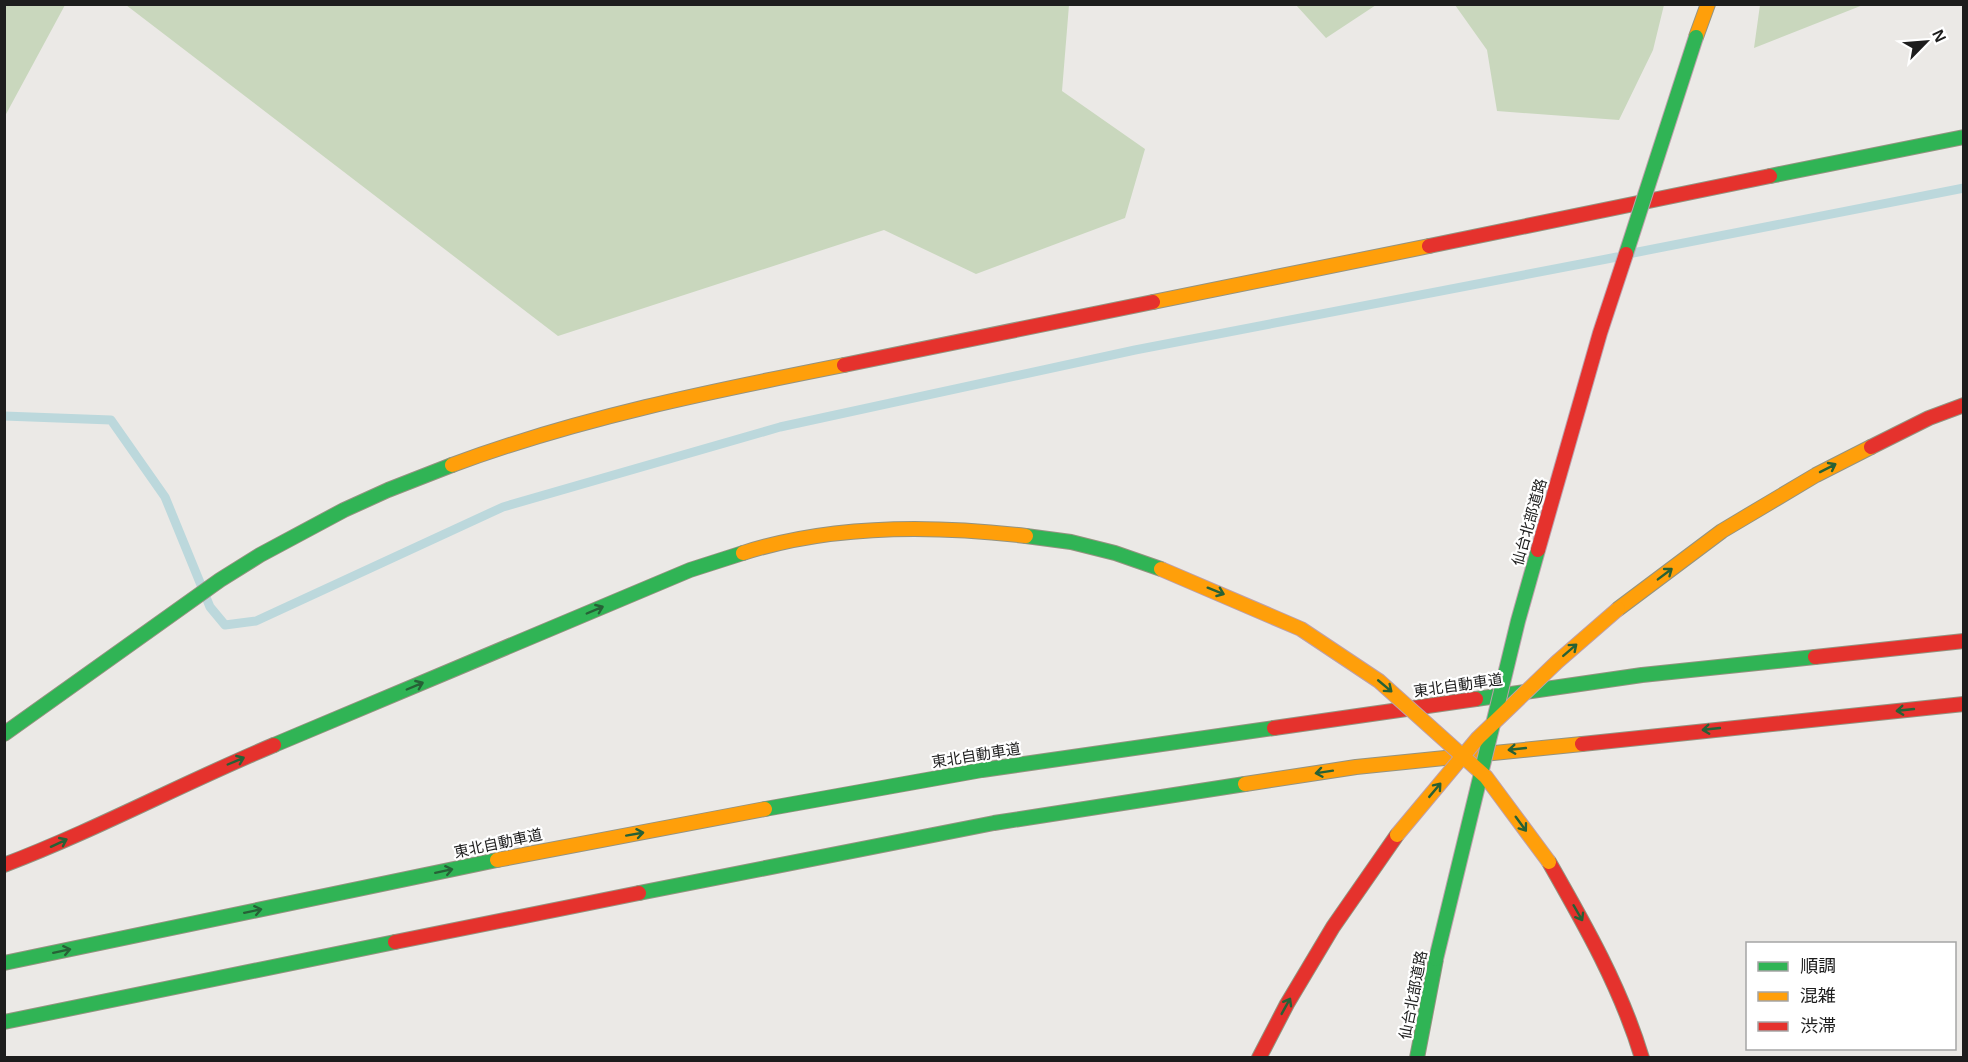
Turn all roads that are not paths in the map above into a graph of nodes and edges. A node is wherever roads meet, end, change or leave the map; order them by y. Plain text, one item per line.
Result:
1 (1708, 4) edge
2 (1964, 137) edge
3 (1964, 405) edge
4 (1964, 641) edge
5 (1964, 704) edge
6 (4, 734) edge
7 (4, 865) edge
8 (4, 963) edge
9 (4, 1022) edge
10 (1259, 1058) edge
11 (1417, 1058) edge
12 (1642, 1058) edge

1 - 11 main road, 仙台北部道路, bridge
2 - 6 main road
10 -> 3 main road, bridge
8 -> 4 main road, 東北自動車道
5 -> 9 main road
7 -> 12 main road, bridge

